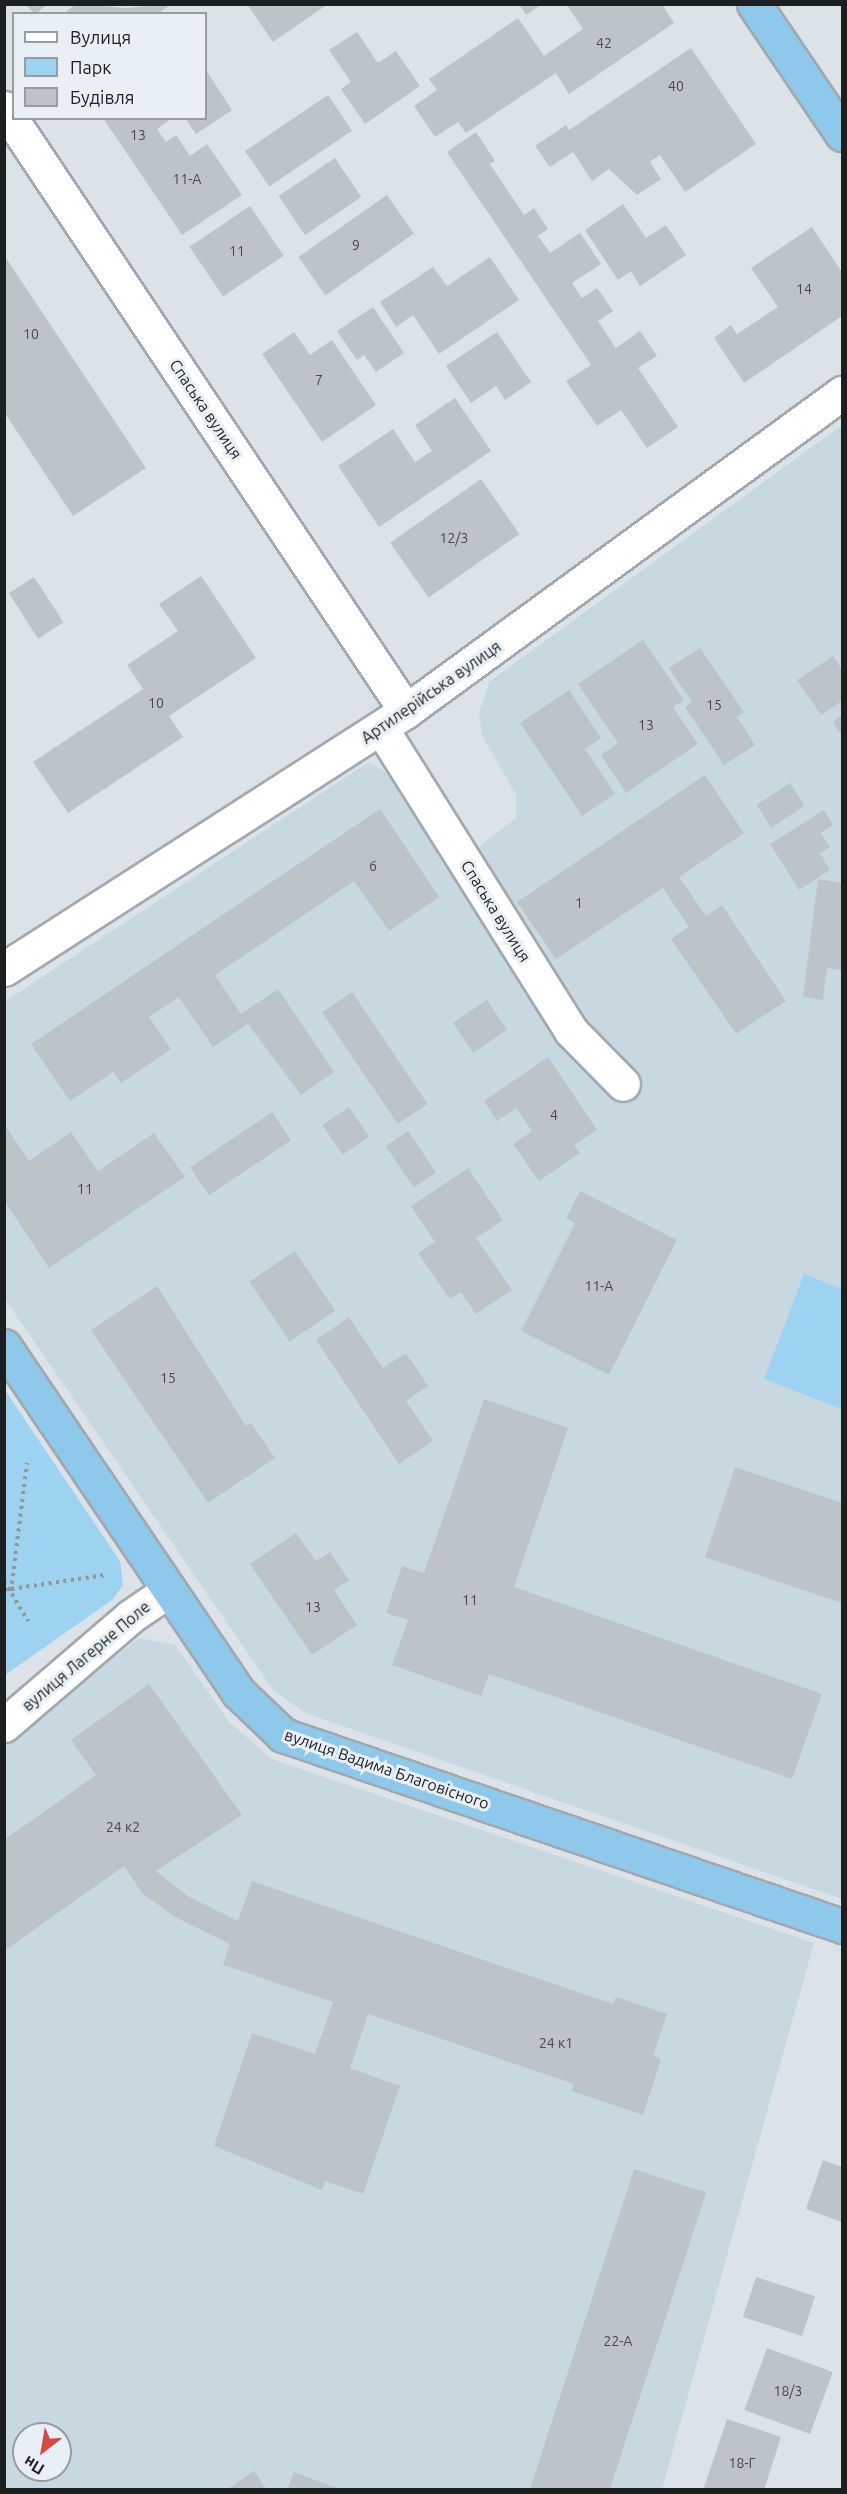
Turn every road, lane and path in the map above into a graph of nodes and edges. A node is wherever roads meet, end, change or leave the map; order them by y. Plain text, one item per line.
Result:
1 (754, 4) edge
2 (4, 108) edge
3 (843, 134) edge
4 (843, 393) edge
5 (394, 720) junction
6 (4, 969) edge
7 (622, 1084) dead end
8 (4, 1346) edge
9 (27, 1463) dead end
10 (105, 1575) dead end
11 (4, 1581) edge
12 (4, 1590) edge
13 (170, 1590) junction
14 (11, 1591) junction
15 (28, 1621) dead end
16 (4, 1725) edge
17 (843, 1926) edge

1 - 3 highway
2 - 5 street, Спаська вулиця
4 - 5 street, Артилерійська вулиця
5 - 6 street, Артилерійська вулиця
5 - 7 street, Спаська вулиця
8 - 13 highway, вулиця Вадима Благовісного
9 - 14 path
10 - 14 path
11 - 14 path
12 - 14 path
13 - 16 street, вулиця Лагерне Поле
13 - 17 highway, вулиця Вадима Благовісного
14 - 15 path

